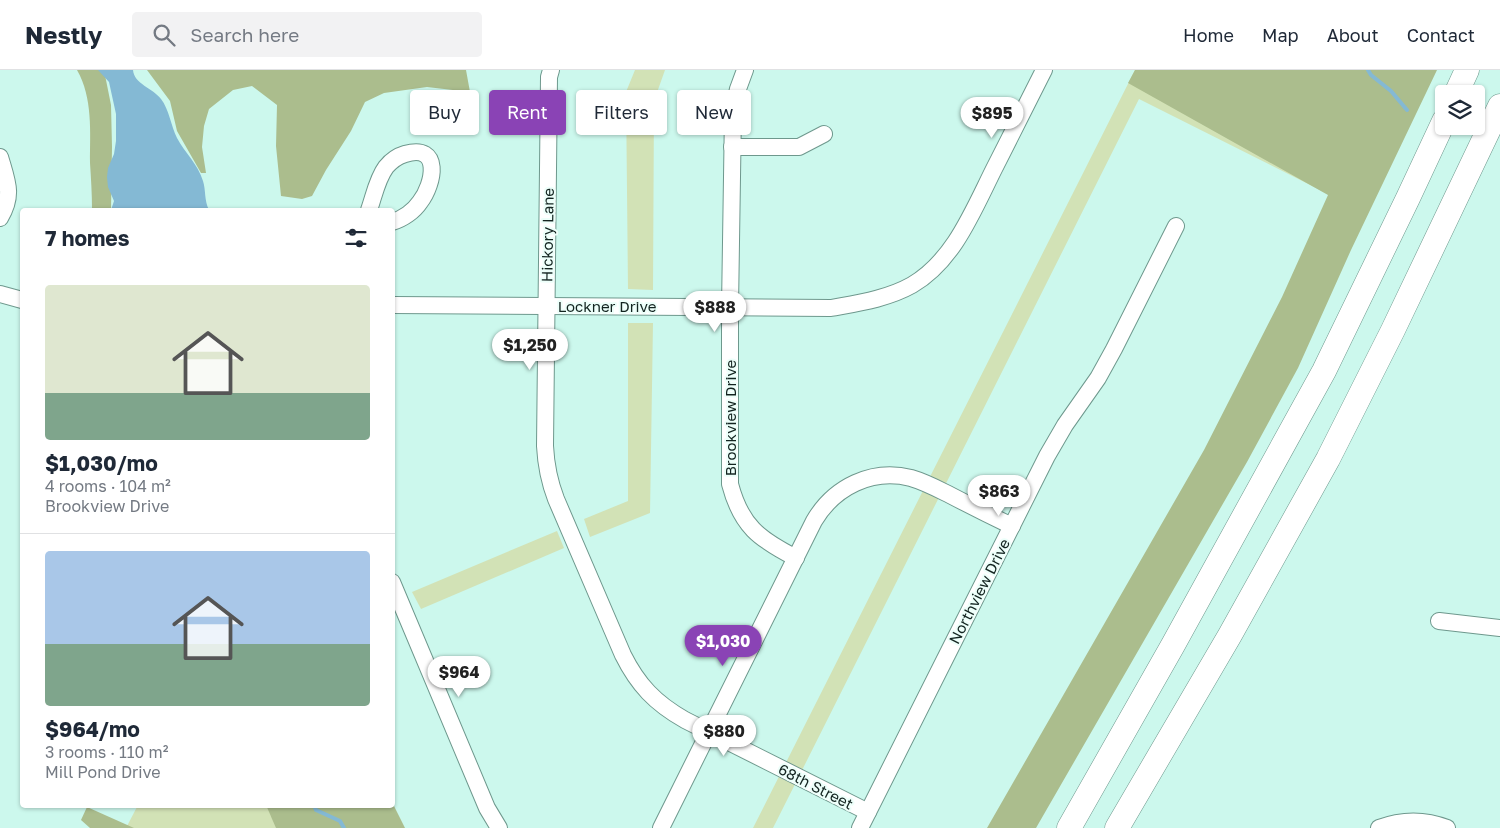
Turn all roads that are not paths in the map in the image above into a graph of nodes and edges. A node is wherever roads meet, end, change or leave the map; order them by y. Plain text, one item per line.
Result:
1 (551, 70) edge
2 (745, 70) edge
3 (1044, 70) edge
4 (1467, 70) edge
5 (1460, 85) edge
6 (1500, 106) edge
7 (824, 134) dead end
8 (1437, 135) edge
9 (732, 147) junction
10 (0, 157) edge
11 (370, 208) edge
12 (0, 218) edge
13 (395, 221) edge
14 (1176, 226) dead end
15 (0, 294) edge
16 (20, 299) edge
17 (395, 305) edge
18 (546, 306) junction
19 (730, 307) junction
20 (1012, 526) junction
21 (796, 558) junction
22 (395, 589) edge
23 (1439, 621) dead end
24 (1500, 628) edge
25 (623, 655) joint
26 (708, 732) junction
27 (868, 812) junction
28 (499, 828) edge
29 (660, 828) edge
30 (860, 828) edge
31 (1068, 828) edge
32 (1117, 828) edge
33 (1380, 828) edge
34 (1447, 828) edge

1 - 18 street, Hickory Lane
2 - 9 street, Brookview Drive
3 - 19 street, Lockner Drive
4 - 5 highway
6 - 32 highway
7 - 9 street
8 - 31 highway
9 - 19 street, Brookview Drive
10 - 12 street
11 - 13 street
14 - 20 street, Northview Drive
15 - 16 street
17 - 18 street, Lockner Drive
18 - 19 street, Lockner Drive
18 - 25 street, Hickory Lane
19 - 21 street, Brookview Drive
20 - 21 street
20 - 27 street, Northview Drive
21 - 26 street
22 - 28 street
23 - 24 street
25 - 26 street, 68th Street
26 - 27 street, 68th Street
26 - 29 street
27 - 30 street, Northview Drive
33 - 34 street

